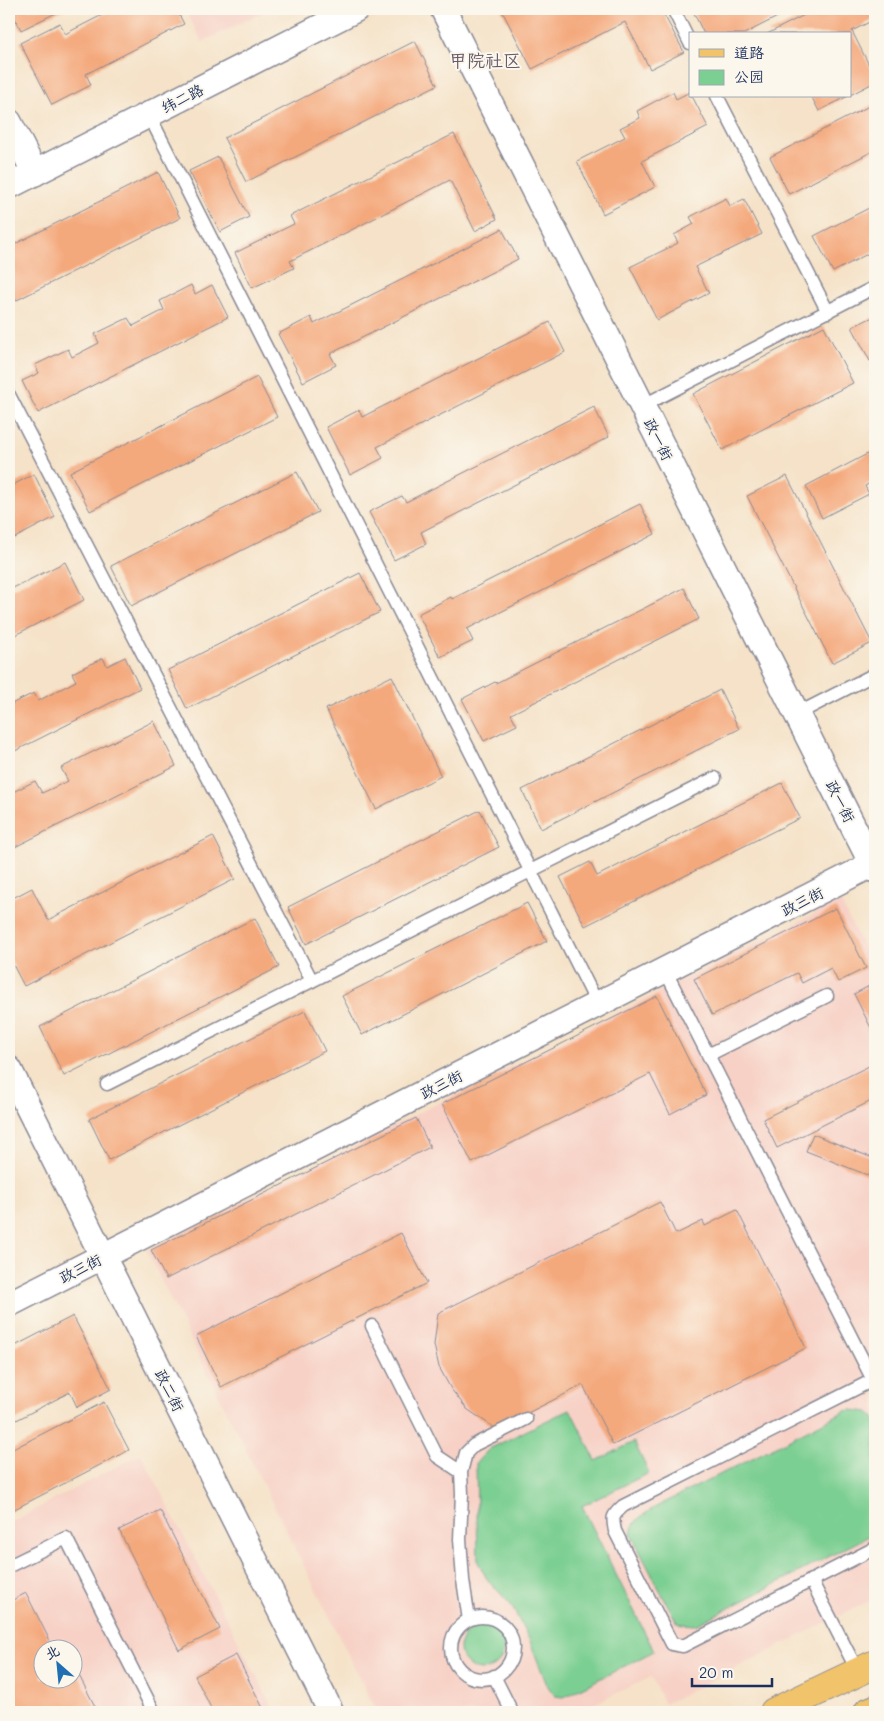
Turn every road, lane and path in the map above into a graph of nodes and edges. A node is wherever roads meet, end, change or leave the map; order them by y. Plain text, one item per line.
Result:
1 (356, 9) edge
2 (443, 9) edge
3 (673, 9) edge
4 (689, 41) edge
5 (718, 98) edge
6 (149, 115) junction
7 (9, 122) edge
8 (35, 173) junction
9 (9, 186) edge
10 (875, 287) edge
11 (828, 312) junction
12 (9, 395) edge
13 (642, 406) junction
14 (875, 674) edge
15 (797, 714) junction
16 (715, 778) dead end
17 (874, 867) edge
18 (530, 871) junction
19 (665, 970) junction
20 (312, 981) junction
21 (827, 996) dead end
22 (598, 1004) junction
23 (708, 1056) junction
24 (9, 1069) edge
25 (107, 1084) dead end
26 (103, 1256) junction
27 (9, 1304) edge
28 (372, 1326) dead end
29 (874, 1382) edge
30 (526, 1419) dead end
31 (461, 1472) junction
32 (875, 1548) edge
33 (9, 1566) edge
34 (811, 1580) junction
35 (469, 1620) junction
36 (867, 1668) edge
37 (494, 1676) junction
38 (875, 1709) edge
39 (154, 1712) edge
40 (331, 1712) edge
41 (512, 1712) edge
42 (774, 1712) edge
43 (868, 1712) edge

1 - 6 street, 纬二路
2 - 13 street, 政一街
3 - 4 lane
5 - 11 lane
6 - 8 street, 纬二路
6 - 18 lane
7 - 8 street
8 - 9 street, 纬二路
10 - 11 lane
11 - 13 lane
12 - 20 lane
13 - 15 street, 政一街
14 - 15 lane
15 - 17 street, 政一街
16 - 18 lane
17 - 19 street, 政三街
18 - 20 lane
18 - 22 lane
19 - 22 street, 政三街
19 - 23 lane
20 - 25 lane
21 - 23 lane
22 - 26 street, 政三街
23 - 29 lane
24 - 26 street, 政二街
26 - 27 street, 政三街
26 - 40 street, 政二街
28 - 31 lane
29 - 34 lane
30 - 31 lane
31 - 35 lane
32 - 34 lane
33 - 39 lane
34 - 36 lane
35 - 37 lane
35 - 37 lane
36 - 42 main road
37 - 41 lane
38 - 43 main road

